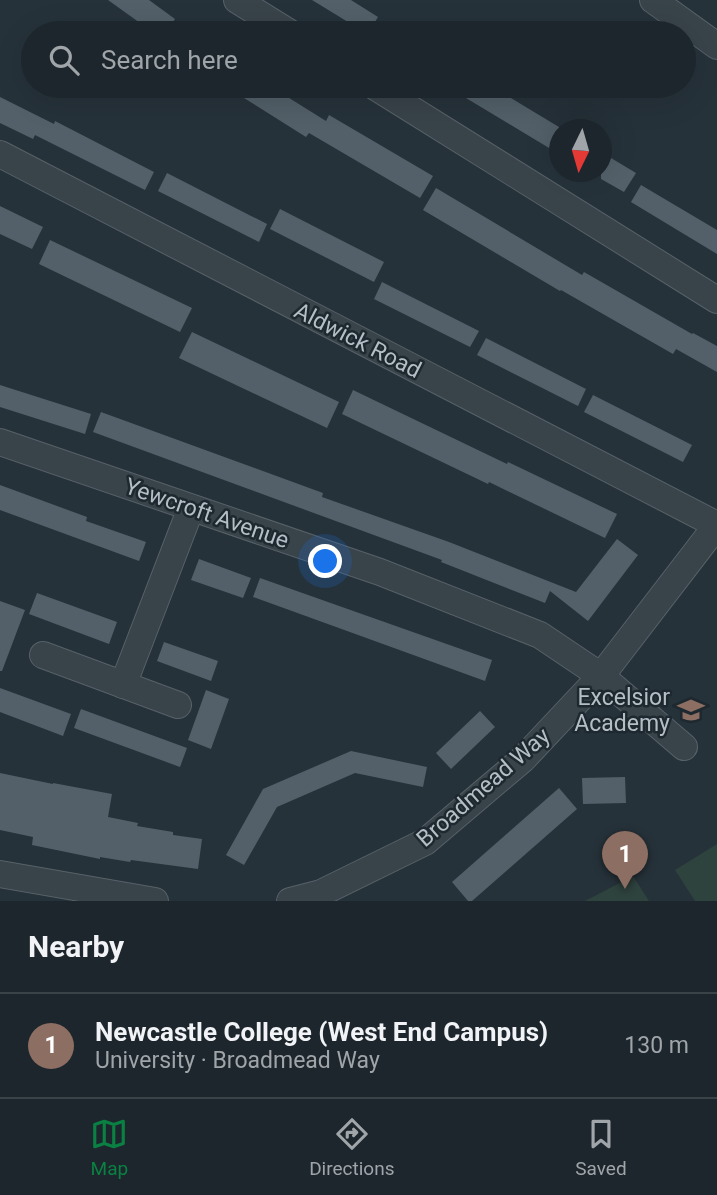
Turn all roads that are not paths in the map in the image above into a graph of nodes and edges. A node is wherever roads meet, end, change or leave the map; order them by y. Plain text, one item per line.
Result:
1 (237, 0) edge
2 (653, 0) edge
3 (271, 21) edge
4 (682, 21) edge
5 (696, 31) edge
6 (717, 46) edge
7 (393, 98) edge
8 (0, 154) edge
9 (717, 300) edge
10 (0, 442) edge
11 (191, 508) junction
12 (717, 526) edge
13 (43, 655) dead end
14 (601, 676) junction
15 (123, 685) junction
16 (178, 705) dead end
17 (684, 747) dead end
18 (0, 874) edge
19 (155, 901) edge
20 (290, 901) edge

1 - 3 street
2 - 4 street
5 - 6 street
7 - 9 street
8 - 12 street, Aldwick Road
10 - 11 street, Yewcroft Avenue
11 - 14 street, Yewcroft Avenue
11 - 15 street
12 - 14 street, Broadmead Way
13 - 15 street
14 - 17 street, Yewcroft Avenue
14 - 20 street, Broadmead Way
15 - 16 street
18 - 19 street

